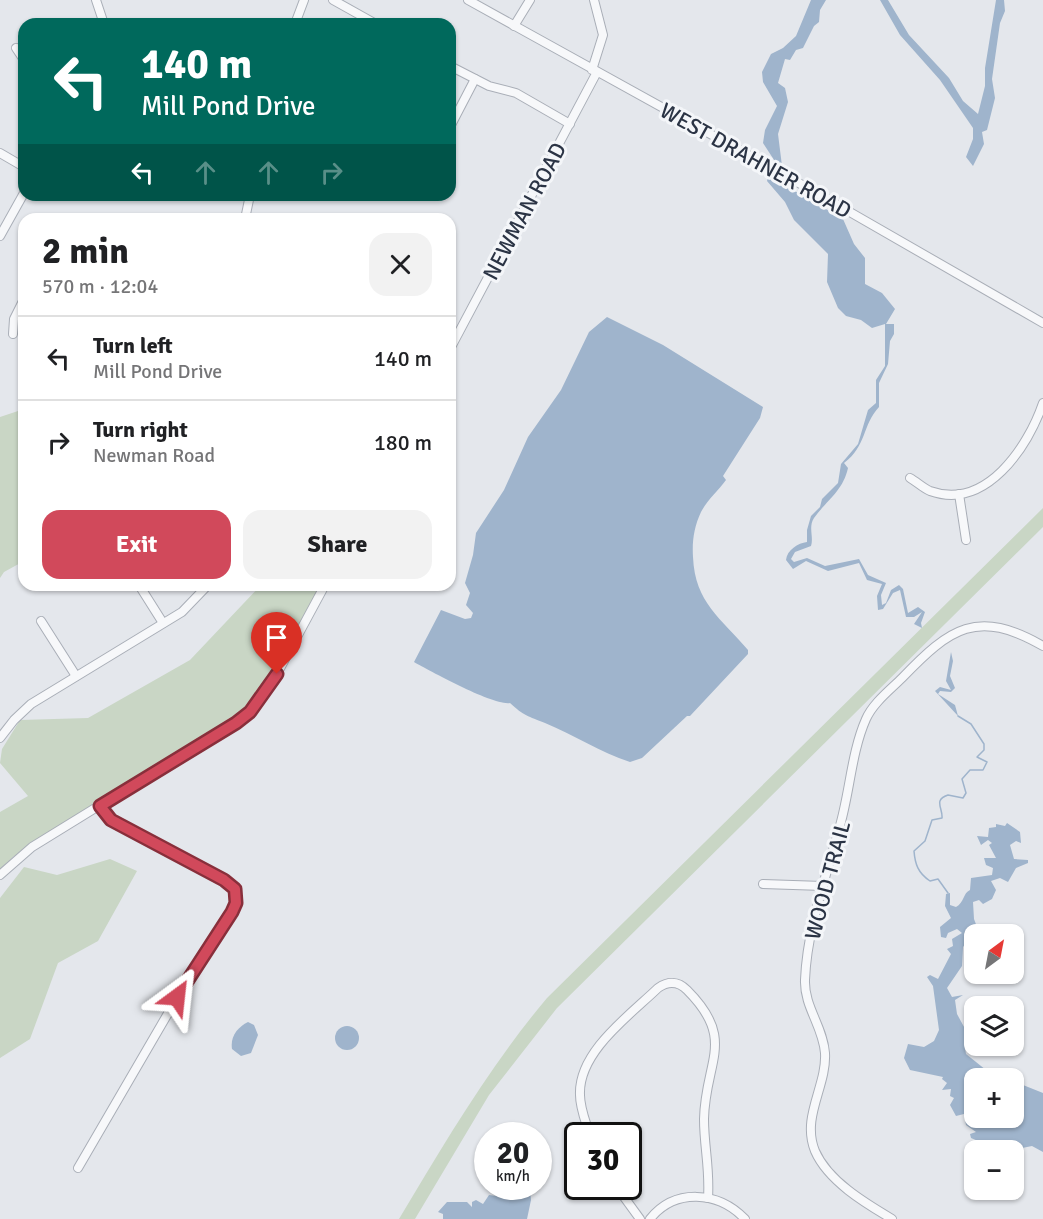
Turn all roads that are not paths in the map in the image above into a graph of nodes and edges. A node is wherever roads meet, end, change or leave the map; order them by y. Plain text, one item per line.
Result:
1 (96, 0) edge
2 (304, 0) edge
3 (333, 0) edge
4 (468, 0) edge
5 (530, 0) edge
6 (594, 0) edge
7 (102, 18) edge
8 (297, 18) edge
9 (365, 18) edge
10 (514, 26) junction
11 (16, 48) dead end
12 (18, 51) edge
13 (456, 69) edge
14 (594, 71) junction
15 (475, 79) junction
16 (456, 115) edge
17 (570, 124) junction
18 (0, 153) edge
19 (18, 164) edge
20 (20, 201) edge
21 (0, 236) edge
22 (18, 311) edge
23 (1043, 323) edge
24 (13, 334) dead end
25 (456, 338) edge
26 (1043, 403) edge
27 (910, 478) dead end
28 (959, 494) junction
29 (966, 540) dead end
30 (143, 591) edge
31 (202, 591) edge
32 (322, 591) edge
33 (41, 621) dead end
34 (163, 623) junction
35 (1043, 646) edge
36 (76, 676) junction
37 (0, 738) edge
38 (100, 806) junction
39 (0, 875) edge
40 (764, 884) dead end
41 (823, 886) junction
42 (587, 1122) edge
43 (78, 1168) dead end
44 (708, 1198) junction
45 (626, 1200) edge
46 (640, 1219) edge
47 (650, 1219) edge
48 (744, 1219) edge
49 (892, 1219) edge

1 - 7 street
2 - 8 street
3 - 9 street
4 - 10 street, WEST DRAHNER ROAD
5 - 10 street
6 - 14 street, NEWMAN ROAD
10 - 14 street, WEST DRAHNER ROAD
11 - 12 street
13 - 15 street
14 - 17 street, NEWMAN ROAD
14 - 23 street, WEST DRAHNER ROAD
15 - 16 street
15 - 17 street
17 - 25 street, NEWMAN ROAD
18 - 19 street
20 - 21 street
22 - 24 street
26 - 28 street
27 - 28 street
28 - 29 street
30 - 34 street
31 - 34 street
32 - 38 street
33 - 36 street
34 - 36 street
35 - 41 street, WOOD TRAIL
36 - 37 street
38 - 39 street
38 - 43 street
40 - 41 street
41 - 49 street, WOOD TRAIL
42 - 44 street
44 - 47 street
44 - 48 street
45 - 46 street

